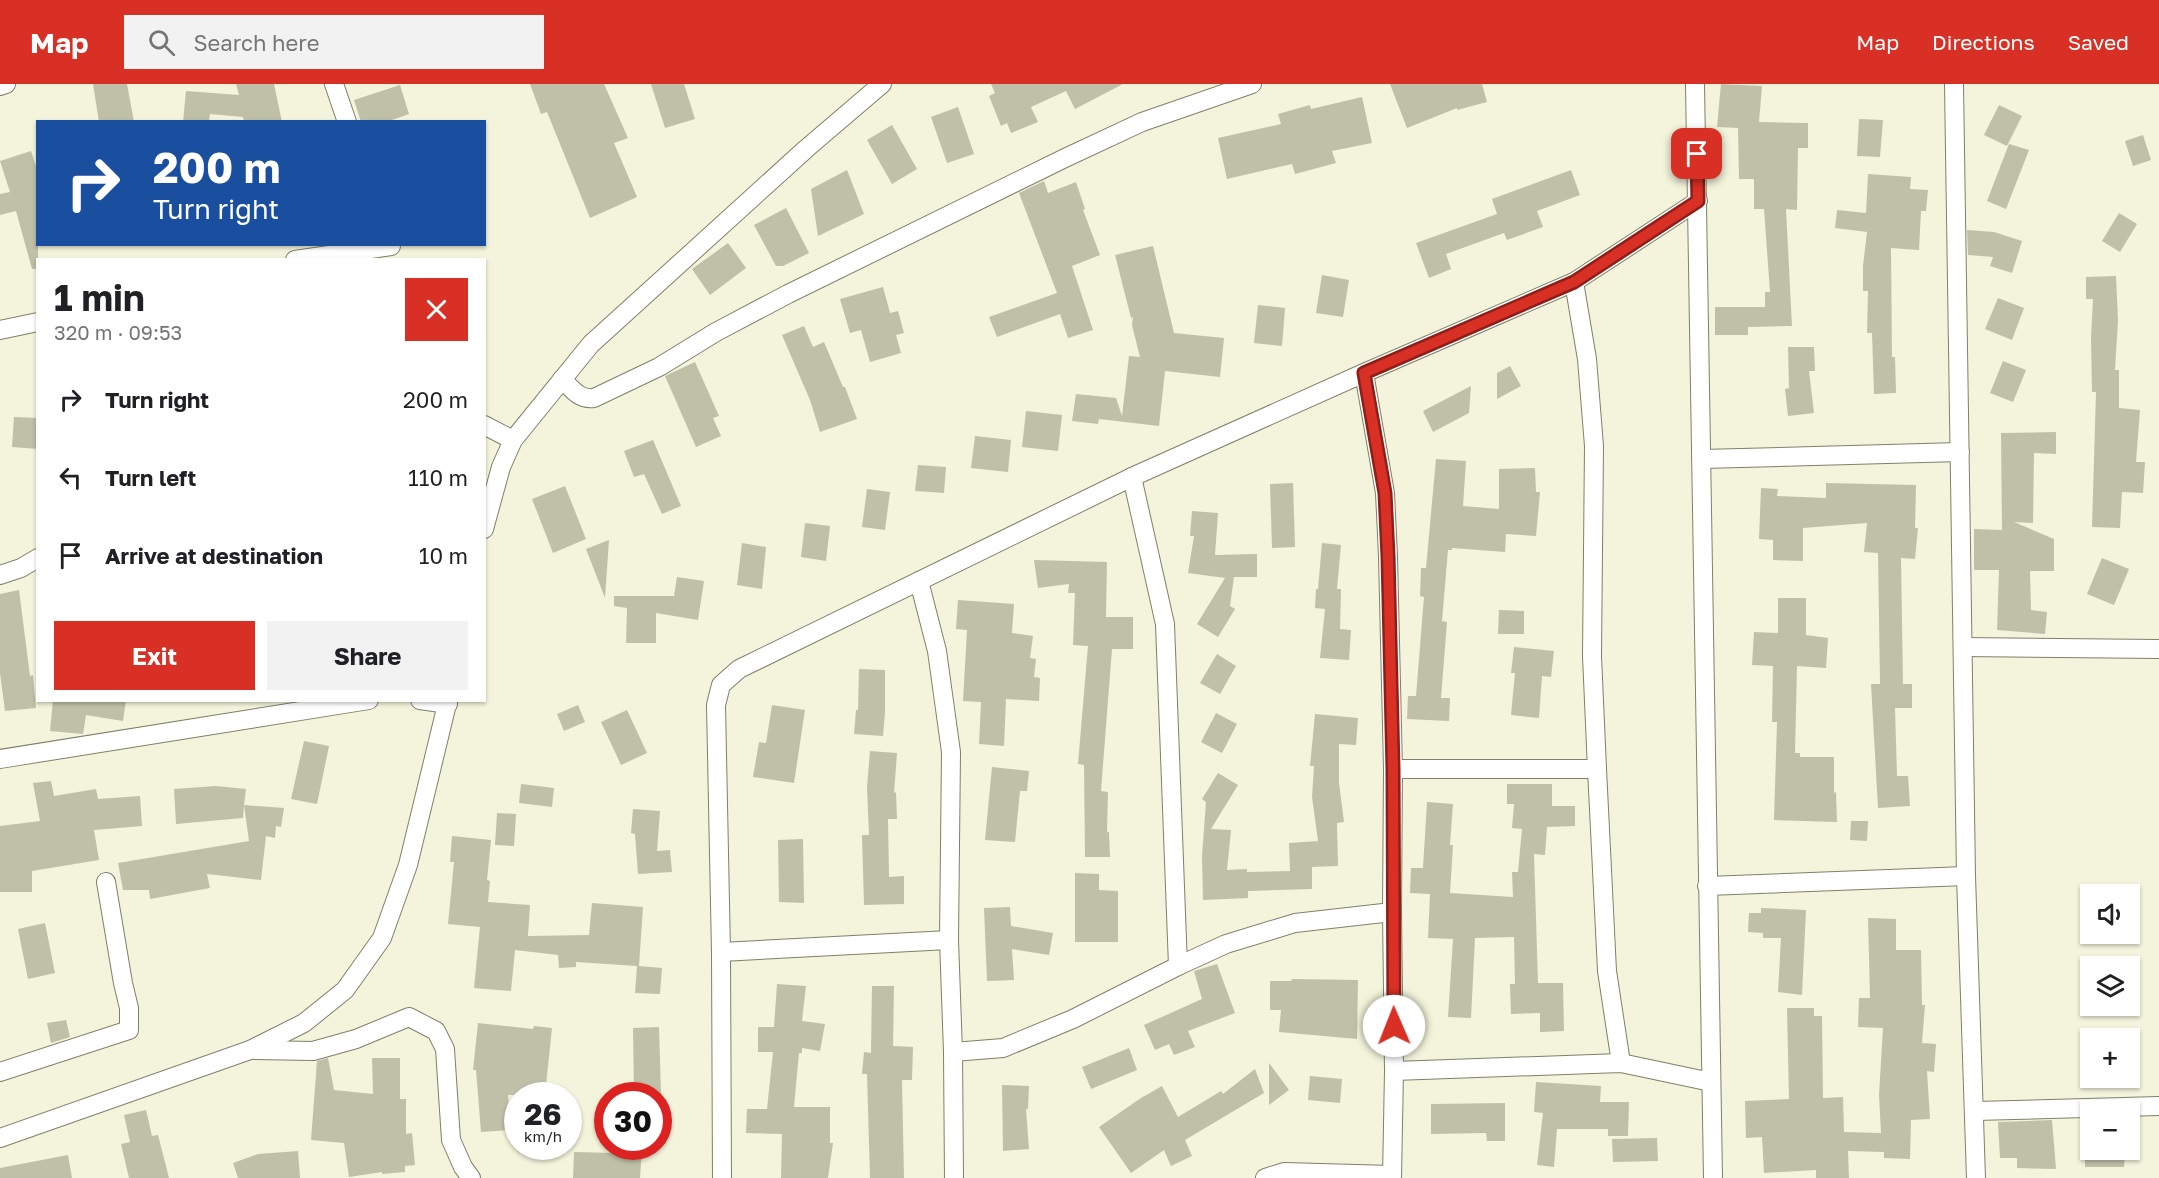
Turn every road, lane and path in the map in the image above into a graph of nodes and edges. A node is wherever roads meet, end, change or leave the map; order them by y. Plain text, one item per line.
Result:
1 (6, 84) edge
2 (334, 84) edge
3 (882, 84) edge
4 (1252, 84) edge
5 (1695, 84) edge
6 (1954, 84) edge
7 (0, 86) edge
8 (346, 120) edge
9 (1698, 201) junction
10 (393, 250) edge
11 (315, 258) edge
12 (1574, 282) junction
13 (36, 322) edge
14 (0, 330) edge
15 (1364, 373) junction
16 (562, 380) junction
17 (486, 426) edge
18 (513, 440) junction
19 (1960, 452) junction
20 (1702, 459) junction
21 (1132, 477) junction
22 (489, 495) edge
23 (486, 515) edge
24 (36, 559) edge
25 (0, 574) edge
26 (919, 581) junction
27 (1963, 647) junction
28 (2159, 649) edge
29 (356, 702) edge
30 (448, 702) edge
31 (0, 759) edge
32 (1393, 769) junction
33 (1597, 769) junction
34 (1966, 876) junction
35 (106, 882) dead end
36 (1707, 886) junction
37 (1392, 912) junction
38 (949, 940) junction
39 (721, 952) junction
40 (1178, 966) junction
41 (250, 1050) junction
42 (953, 1052) junction
43 (1621, 1063) junction
44 (1394, 1071) junction
45 (0, 1072) edge
46 (1711, 1082) junction
47 (2159, 1106) edge
48 (1975, 1111) junction
49 (0, 1138) edge
50 (1392, 1177) edge
51 (471, 1178) edge
52 (722, 1178) edge
53 (954, 1178) edge
54 (1265, 1178) edge
55 (1713, 1178) edge
56 (1976, 1178) edge

1 - 7 street
2 - 8 street
3 - 16 street
4 - 16 street
5 - 9 street
6 - 19 street
9 - 12 street
9 - 20 street
10 - 11 street
12 - 15 street
12 - 33 street
13 - 14 street
15 - 21 street
15 - 32 street
16 - 18 street
17 - 18 street
18 - 22 street
19 - 20 street
19 - 27 street
20 - 36 street
21 - 26 street
21 - 40 street
22 - 23 street
24 - 25 street
26 - 38 street
26 - 39 street
27 - 28 street
27 - 34 street
29 - 31 street
30 - 41 street
32 - 33 street
32 - 37 street
33 - 43 street
34 - 36 street
34 - 48 street
35 - 45 street
36 - 46 street
37 - 40 street
37 - 44 street
38 - 39 street
38 - 42 street
39 - 52 street
40 - 42 street
41 - 49 street
41 - 51 street
42 - 53 street
43 - 44 street
43 - 46 street
44 - 50 street
46 - 55 street
47 - 48 street
48 - 56 street
50 - 54 street

